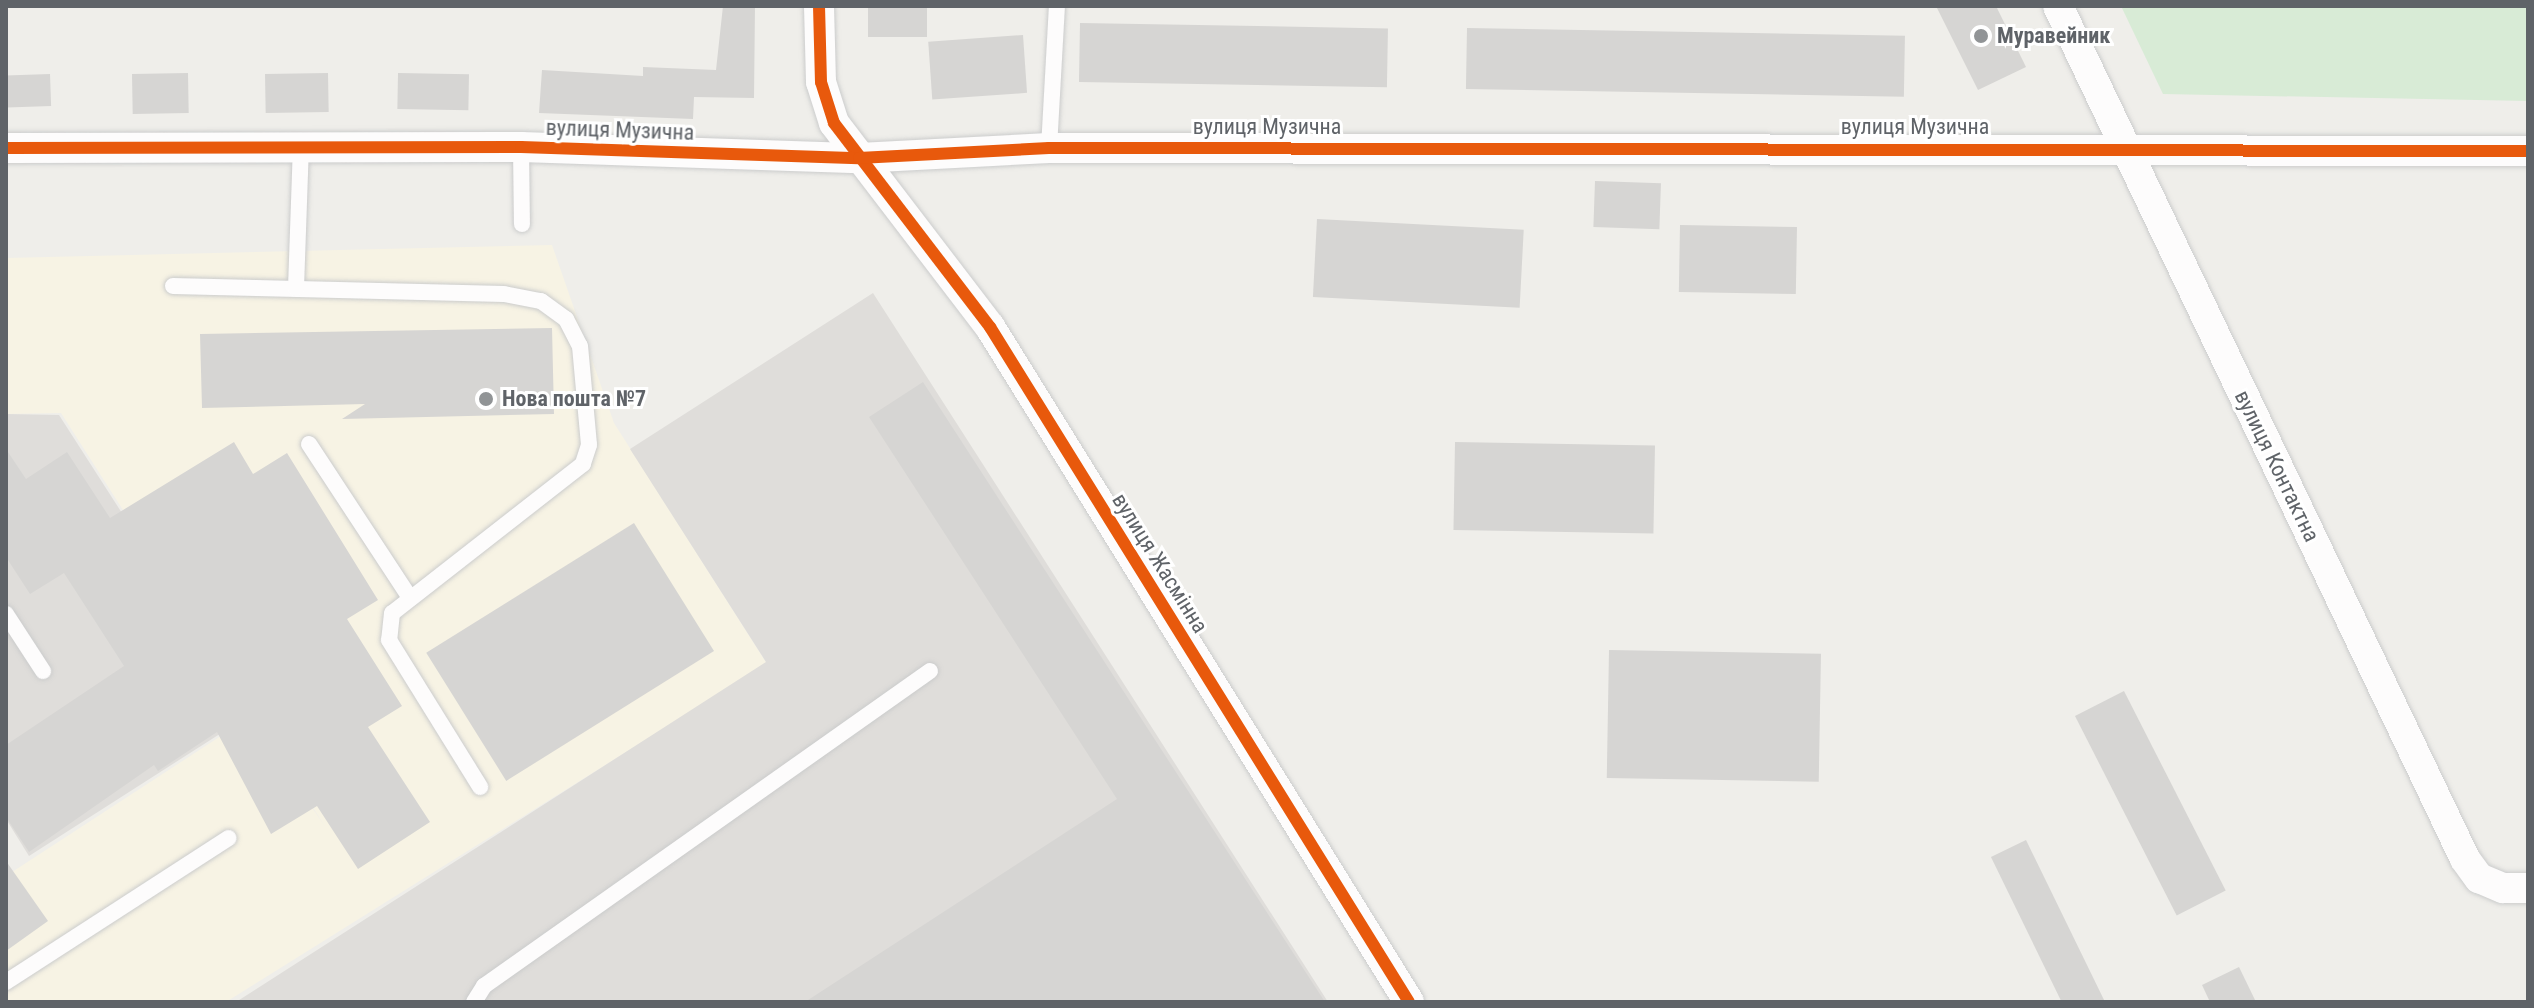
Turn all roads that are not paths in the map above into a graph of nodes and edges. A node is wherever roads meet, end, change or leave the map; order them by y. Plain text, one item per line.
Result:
1 (819, 6) edge
2 (1057, 6) edge
3 (2058, 6) edge
4 (301, 147) junction
5 (521, 147) junction
6 (2124, 147) junction
7 (6, 148) edge
8 (1049, 148) junction
9 (2528, 151) edge
10 (859, 158) junction
11 (522, 224) dead end
12 (173, 286) dead end
13 (296, 288) junction
14 (309, 444) dead end
15 (408, 595) junction
16 (6, 614) edge
17 (43, 671) dead end
18 (930, 671) dead end
19 (480, 787) dead end
20 (229, 838) dead end
21 (2528, 888) edge
22 (6, 982) edge
23 (474, 1002) edge
24 (1409, 1002) edge

1 - 10 street, вулиця Жасмінна
2 - 8 lane
3 - 6 street, вулиця Контактна
4 - 5 street, вулиця Музична
4 - 7 street, вулиця Музична
4 - 13 lane
5 - 10 street, вулиця Музична
5 - 11 lane
6 - 8 street, вулиця Музична
6 - 9 street, вулиця Музична
6 - 21 street, вулиця Контактна
8 - 10 street, вулиця Музична
10 - 24 street, вулиця Жасмінна
12 - 13 lane
13 - 15 lane
14 - 15 lane
15 - 19 lane
16 - 17 lane
18 - 23 lane
20 - 22 lane

